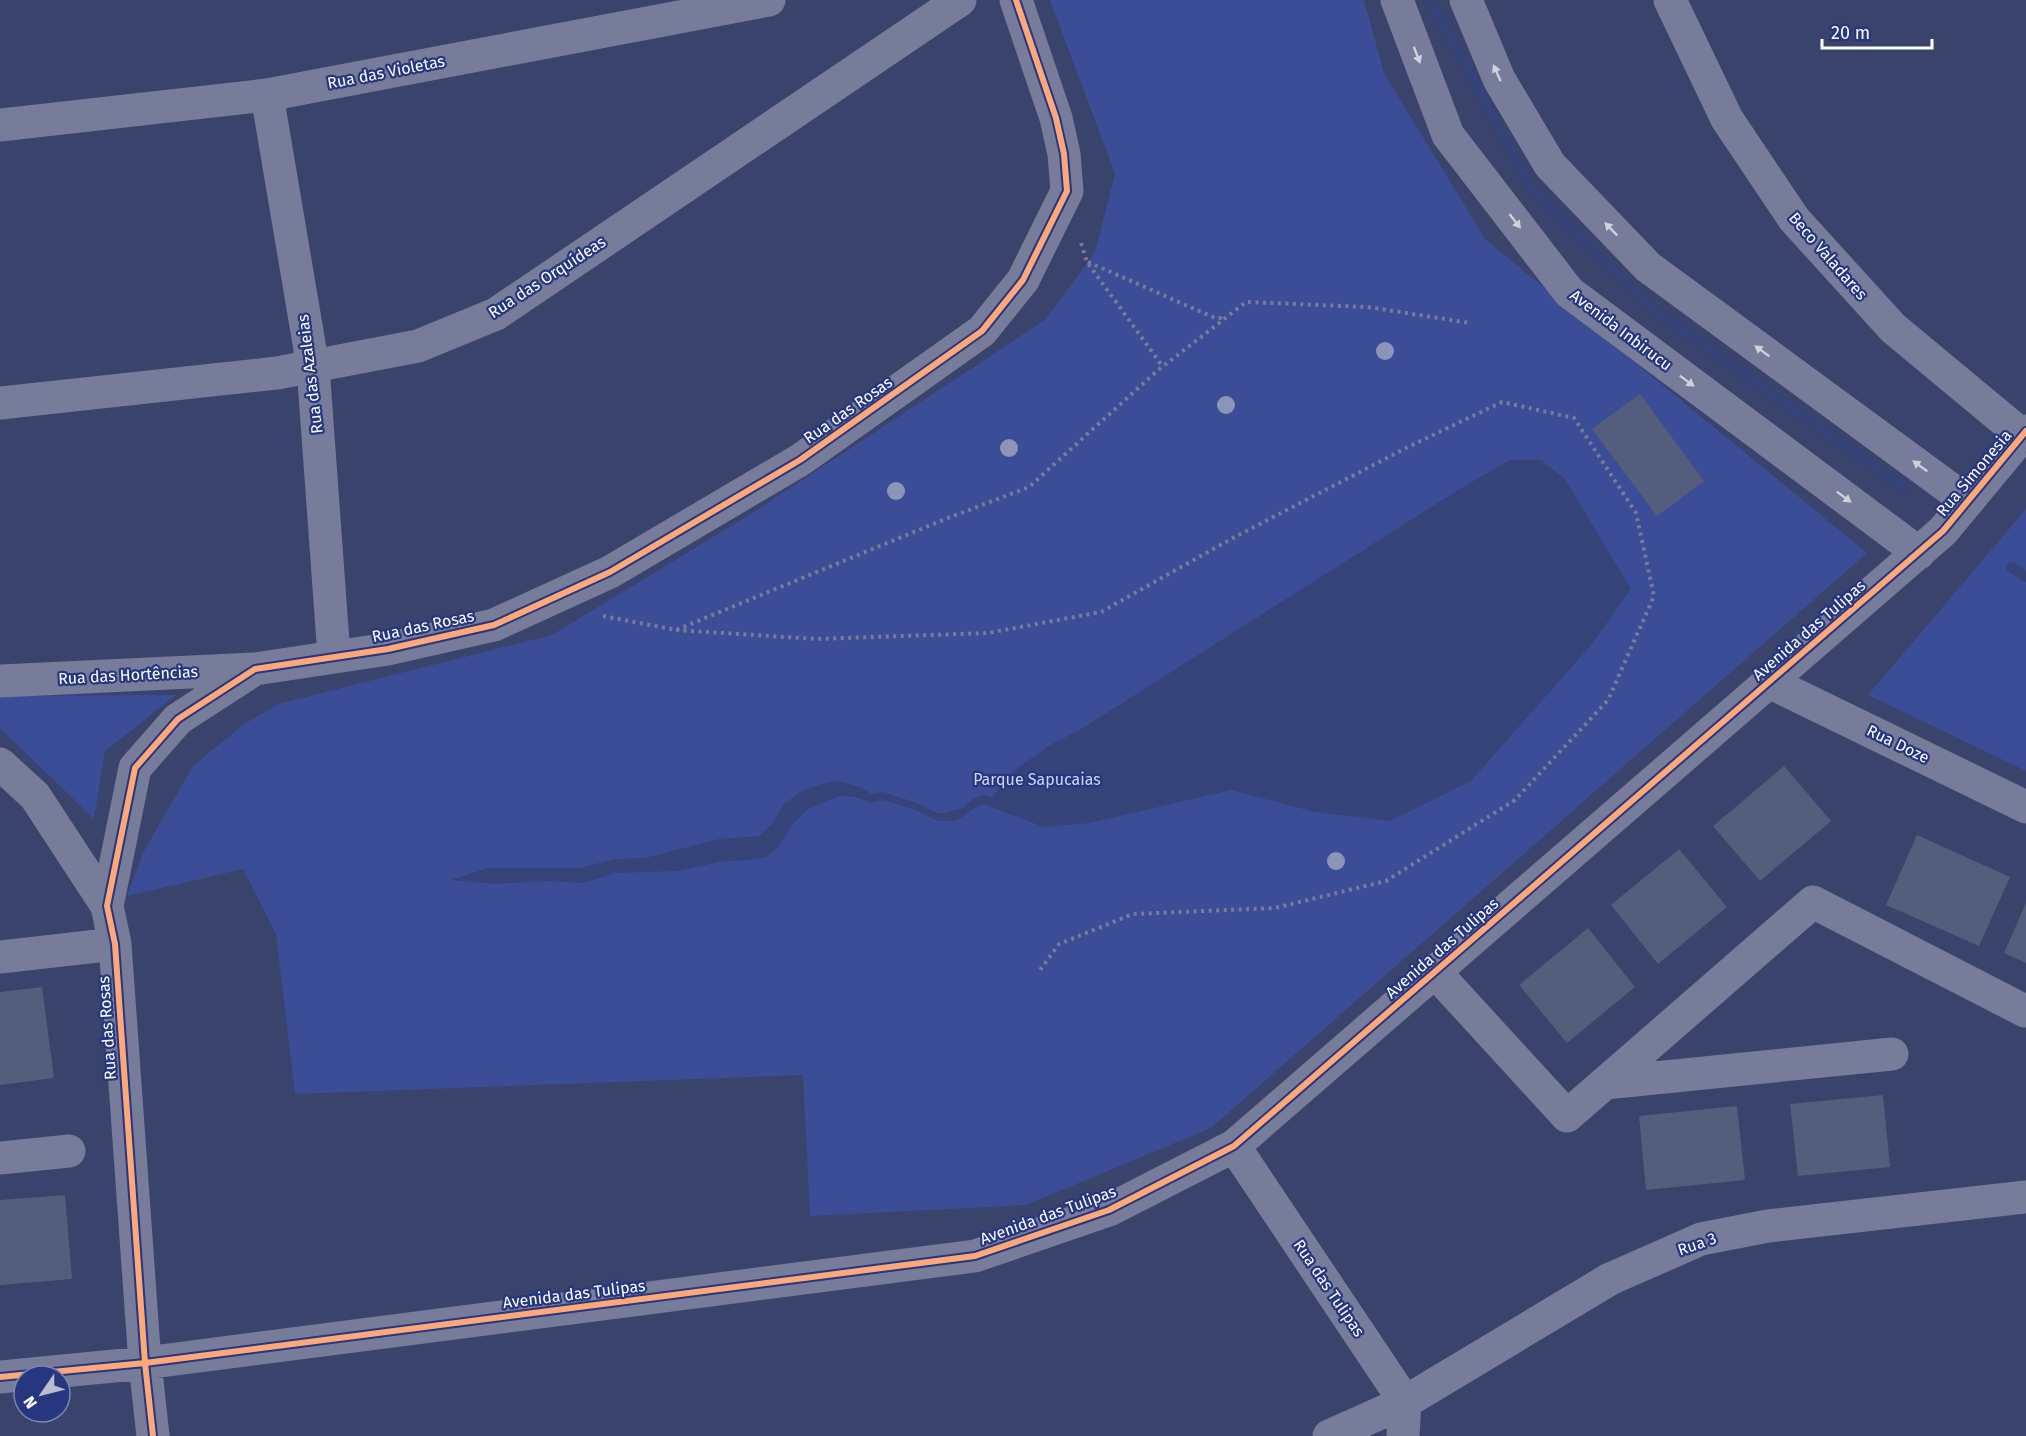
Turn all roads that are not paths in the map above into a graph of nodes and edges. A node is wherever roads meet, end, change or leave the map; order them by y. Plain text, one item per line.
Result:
1 (769, 0) edge
2 (960, 0) edge
3 (1016, 0) edge
4 (1396, 0) edge
5 (1466, 0) edge
6 (1670, 0) edge
7 (267, 94) junction
8 (0, 125) edge
9 (313, 367) junction
10 (0, 403) edge
11 (2024, 433) edge
12 (1967, 501) junction
13 (1943, 531) joint
14 (1919, 553) junction
15 (334, 656) junction
16 (255, 669) junction
17 (0, 681) edge
18 (1769, 682) junction
19 (0, 764) edge
20 (2026, 807) edge
21 (107, 906) junction
22 (115, 944) junction
23 (0, 957) edge
24 (1435, 972) junction
25 (2025, 1011) edge
26 (1893, 1054) dead end
27 (1605, 1083) junction
28 (1234, 1146) junction
29 (69, 1151) dead end
30 (0, 1158) edge
31 (2026, 1197) edge
32 (145, 1363) junction
33 (0, 1377) edge
34 (1405, 1402) junction
35 (153, 1436) edge
36 (1329, 1436) edge
37 (1403, 1436) edge

1 - 7 street, Rua das Violetas
2 - 9 street, Rua das Orquídeas
3 - 15 street, Rua das Rosas
4 -> 14 street, Avenida Inbirucu
12 -> 5 street
6 - 11 street, Beco Valadares
7 - 8 street, Rua das Violetas
7 - 9 street, Rua das Azaleias
9 - 10 street, Rua das Orquídeas
9 - 15 street, Rua das Azaleias
11 - 12 street, Rua Simonesia
12 - 13 street, Rua Simonesia
13 - 14 street, Avenida das Tulipas
14 - 18 street, Avenida das Tulipas
15 - 16 street, Rua das Rosas
16 - 17 street, Rua das Hortências
16 - 21 street, Rua das Rosas
18 - 20 street, Rua Doze
18 - 24 street, Avenida das Tulipas
19 - 21 street
21 - 22 street, Rua das Rosas
22 - 23 street
22 - 32 street, Rua das Rosas
24 - 27 street
24 - 28 street, Avenida das Tulipas
25 - 27 street
26 - 27 street
28 - 32 street, Avenida das Tulipas
28 - 34 street, Rua das Tulipas
29 - 30 street
31 - 34 street, Rua 3
32 - 33 street, Avenida das Tulipas
32 - 35 street, Rua das Rosas
34 - 36 street, Rua 3
34 - 37 street

